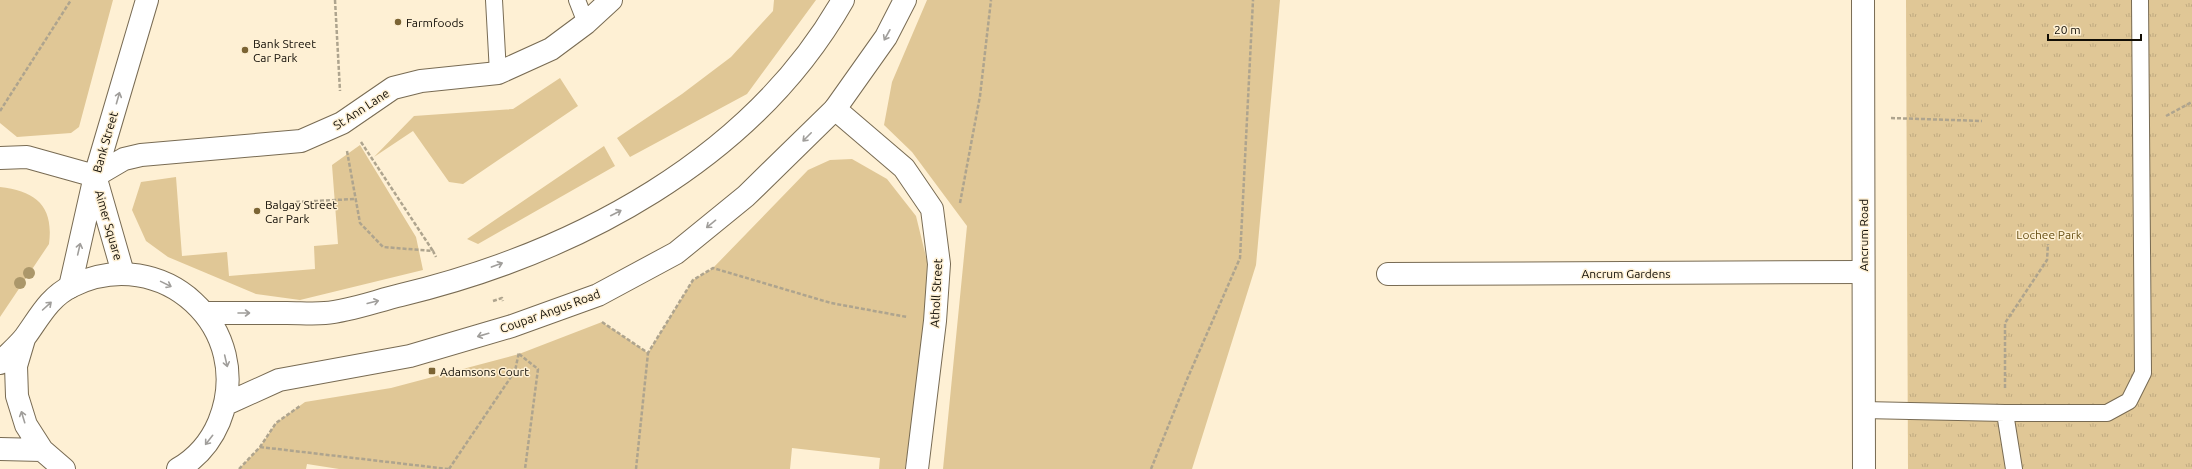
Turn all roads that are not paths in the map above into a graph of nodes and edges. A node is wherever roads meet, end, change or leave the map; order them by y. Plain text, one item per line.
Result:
1 (148, 0) edge
2 (494, 0) edge
3 (577, 0) edge
4 (611, 0) edge
5 (843, 0) edge
6 (904, 0) edge
7 (1863, 0) edge
8 (2140, 0) edge
9 (586, 23) junction
10 (498, 73) junction
11 (835, 109) junction
12 (0, 158) edge
13 (95, 176) junction
14 (1863, 272) junction
15 (123, 273) junction
16 (1388, 274) dead end
17 (70, 287) junction
18 (205, 313) junction
19 (25, 337) junction
20 (0, 363) edge
21 (226, 404) junction
22 (1863, 410) junction
23 (2005, 412) junction
24 (0, 449) edge
25 (42, 450) junction
26 (185, 467) edge
27 (64, 469) edge
28 (917, 469) edge
29 (1864, 469) edge
30 (2014, 469) edge

13 -> 1 street, Bank Street
2 - 10 lane
3 - 9 lane
4 - 9 street, St Ann Lane
18 -> 5 street
6 -> 11 street, Coupar Angus Road
7 - 14 street, Ancrum Road
8 - 23 lane
9 - 10 street, St Ann Lane
10 - 13 street, St Ann Lane
11 -> 21 street, Coupar Angus Road
11 - 28 street, Atholl Street
12 - 13 street
13 - 15 street, Aimer Square
17 -> 13 street, Bank Street
14 - 16 street, Ancrum Gardens
14 - 22 street, Ancrum Road
15 - 17 street
15 -> 18 street
19 -> 17 street
18 -> 21 street
19 - 20 street
25 -> 19 street
21 -> 26 street
22 - 23 lane
22 - 29 street, Ancrum Road
23 - 30 lane
24 - 25 street
25 - 27 street

